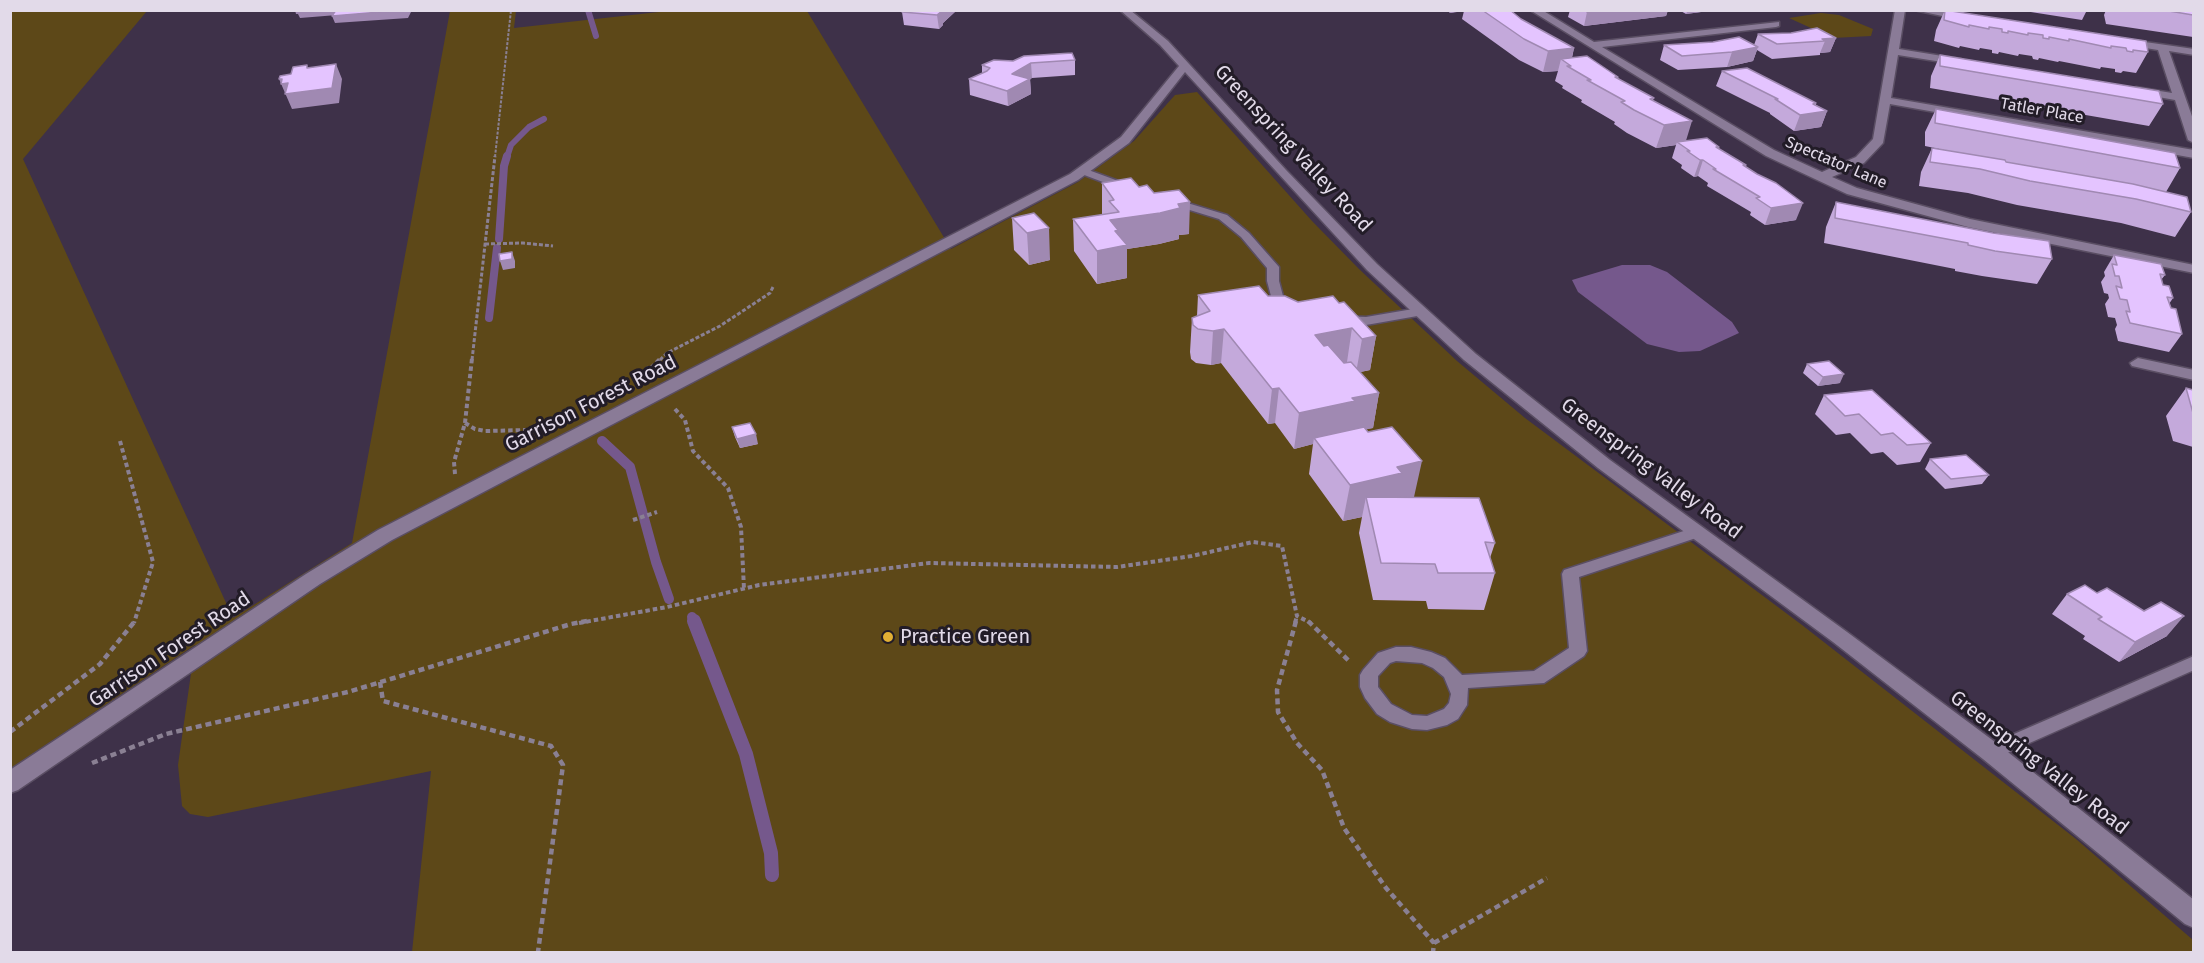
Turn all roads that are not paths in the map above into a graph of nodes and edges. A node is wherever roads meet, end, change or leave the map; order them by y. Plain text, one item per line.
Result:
1 (1124, 10) edge
2 (1534, 10) edge
3 (1900, 10) edge
4 (1918, 10) edge
5 (1976, 19) edge
6 (1776, 24) dead end
7 (2116, 40) edge
8 (1592, 45) junction
9 (2162, 47) junction
10 (1893, 51) junction
11 (2193, 52) edge
12 (1973, 64) edge
13 (1185, 65) junction
14 (2122, 88) edge
15 (2179, 97) junction
16 (1885, 100) junction
17 (2193, 140) edge
18 (2193, 154) edge
19 (1083, 171) junction
20 (1820, 178) junction
21 (1136, 191) edge
22 (1158, 197) edge
23 (2193, 268) edge
24 (1419, 312) junction
25 (1302, 315) edge
26 (1324, 319) edge
27 (2138, 363) dead end
28 (2193, 375) edge
29 (1696, 532) junction
30 (2193, 663) edge
31 (1457, 682) junction
32 (1991, 752) junction
33 (10, 783) edge
34 (2193, 916) edge

1 - 13 main road, Greenspring Valley Road
2 - 8 main road, Spectator Lane
3 - 10 main road
4 - 5 main road
6 - 8 main road
7 - 9 main road
8 - 20 main road, Spectator Lane
9 - 11 main road
9 - 15 main road
10 - 12 main road
10 - 16 main road
13 - 19 main road, Garrison Forest Road
13 - 24 main road, Greenspring Valley Road
14 - 15 main road
15 - 17 main road
16 - 18 main road, Tatler Place
16 - 20 main road
19 - 21 lane
19 - 33 main road, Garrison Forest Road
20 - 23 main road, Spectator Lane
22 - 25 lane
24 - 26 lane
24 - 29 main road, Greenspring Valley Road
27 - 28 main road
29 - 31 lane
29 - 32 main road, Greenspring Valley Road
30 - 32 lane
31 - 31 lane
32 - 34 main road, Greenspring Valley Road

